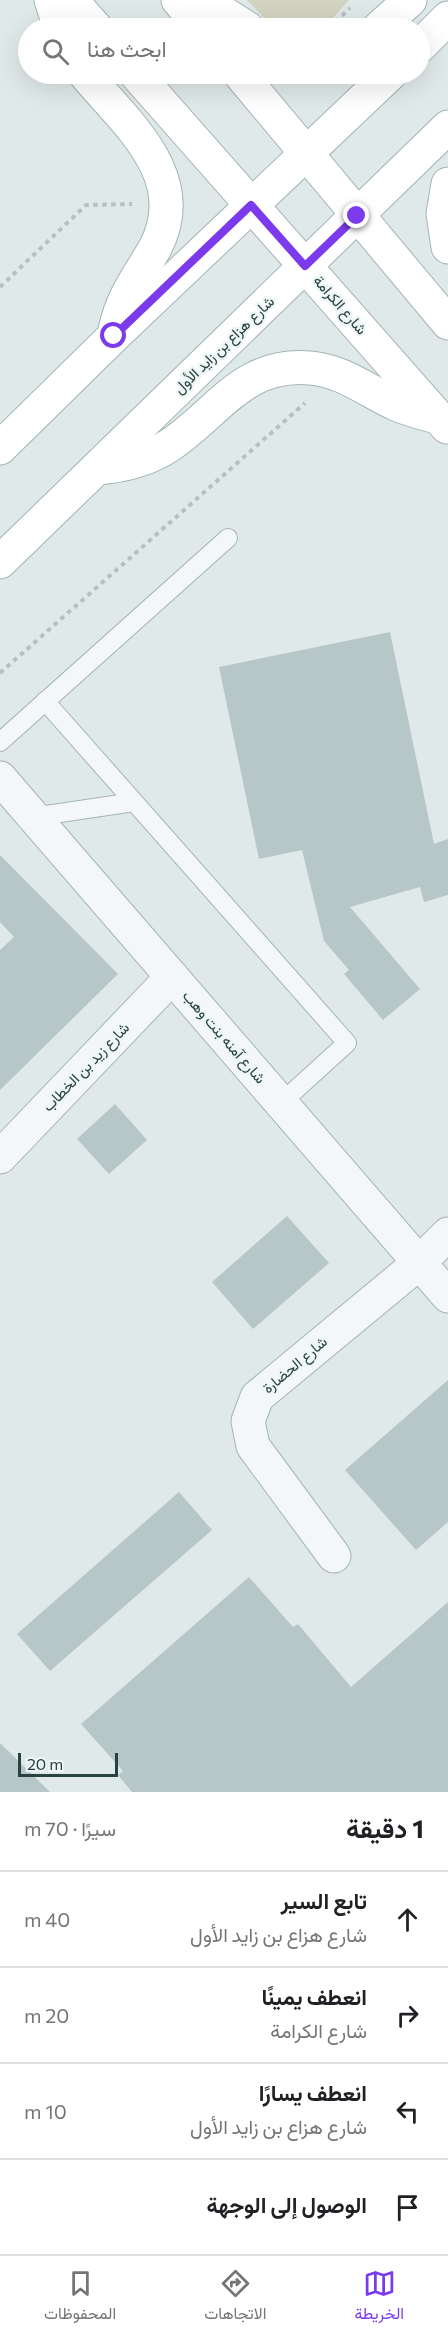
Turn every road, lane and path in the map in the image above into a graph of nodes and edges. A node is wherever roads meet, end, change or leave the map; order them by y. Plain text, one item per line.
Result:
1 (51, 0) edge
2 (71, 0) edge
3 (178, 0) edge
4 (203, 0) edge
5 (410, 0) edge
6 (351, 7) dead end
7 (57, 18) edge
8 (87, 18) edge
9 (193, 18) edge
10 (232, 18) edge
11 (339, 18) edge
12 (390, 18) edge
13 (448, 18) edge
14 (430, 36) edge
15 (93, 84) edge
16 (145, 84) edge
17 (248, 84) edge
18 (379, 84) edge
19 (448, 127) edge
20 (306, 153) junction
21 (448, 184) edge
22 (166, 204) junction
23 (251, 205) junction
24 (357, 216) junction
25 (448, 247) edge
26 (305, 266) junction
27 (0, 287) edge
28 (448, 323) edge
29 (114, 336) junction
30 (309, 368) junction
31 (443, 423) edge
32 (0, 448) edge
33 (97, 468) junction
34 (228, 538) dead end
35 (0, 562) edge
36 (0, 673) edge
37 (45, 701) junction
38 (0, 742) edge
39 (0, 778) edge
40 (134, 801) junction
41 (33, 817) junction
42 (172, 977) junction
43 (281, 1103) junction
44 (0, 1157) edge
45 (448, 1234) edge
46 (419, 1263) junction
47 (448, 1296) edge
48 (334, 1556) dead end

1 - 7 main road
2 - 8 main road
3 - 9 main road
4 - 10 main road
5 - 12 main road
6 - 11 path
13 - 14 main road
15 - 22 main road
16 - 23 main road, شارع الكرامة
17 - 20 main road
18 - 20 main road
19 - 24 main road, شارع هزاع بن زايد الأول
20 - 23 main road
20 - 24 main road
21 - 25 main road
22 - 27 path
22 - 29 main road
23 - 26 main road, شارع الكرامة
23 - 29 main road
24 - 26 main road, شارع هزاع بن زايد الأول
24 - 28 main road
26 - 31 main road, شارع الكرامة
26 - 33 main road, شارع هزاع بن زايد الأول
29 - 32 main road
30 - 31 main road
30 - 33 main road
30 - 36 path
33 - 35 main road, شارع هزاع بن زايد الأول
34 - 37 lane
37 - 38 lane
37 - 40 lane
39 - 41 street, شارع آمنه بنت وهب
40 - 41 lane
40 - 43 lane
41 - 42 street, شارع آمنه بنت وهب
42 - 43 street, شارع آمنه بنت وهب
42 - 44 street, شارع زيد بن الخطاب
43 - 46 street, شارع آمنه بنت وهب
45 - 46 street, شارع الحضارة
46 - 47 street, شارع آمنه بنت وهب
46 - 48 street, شارع الحضارة

